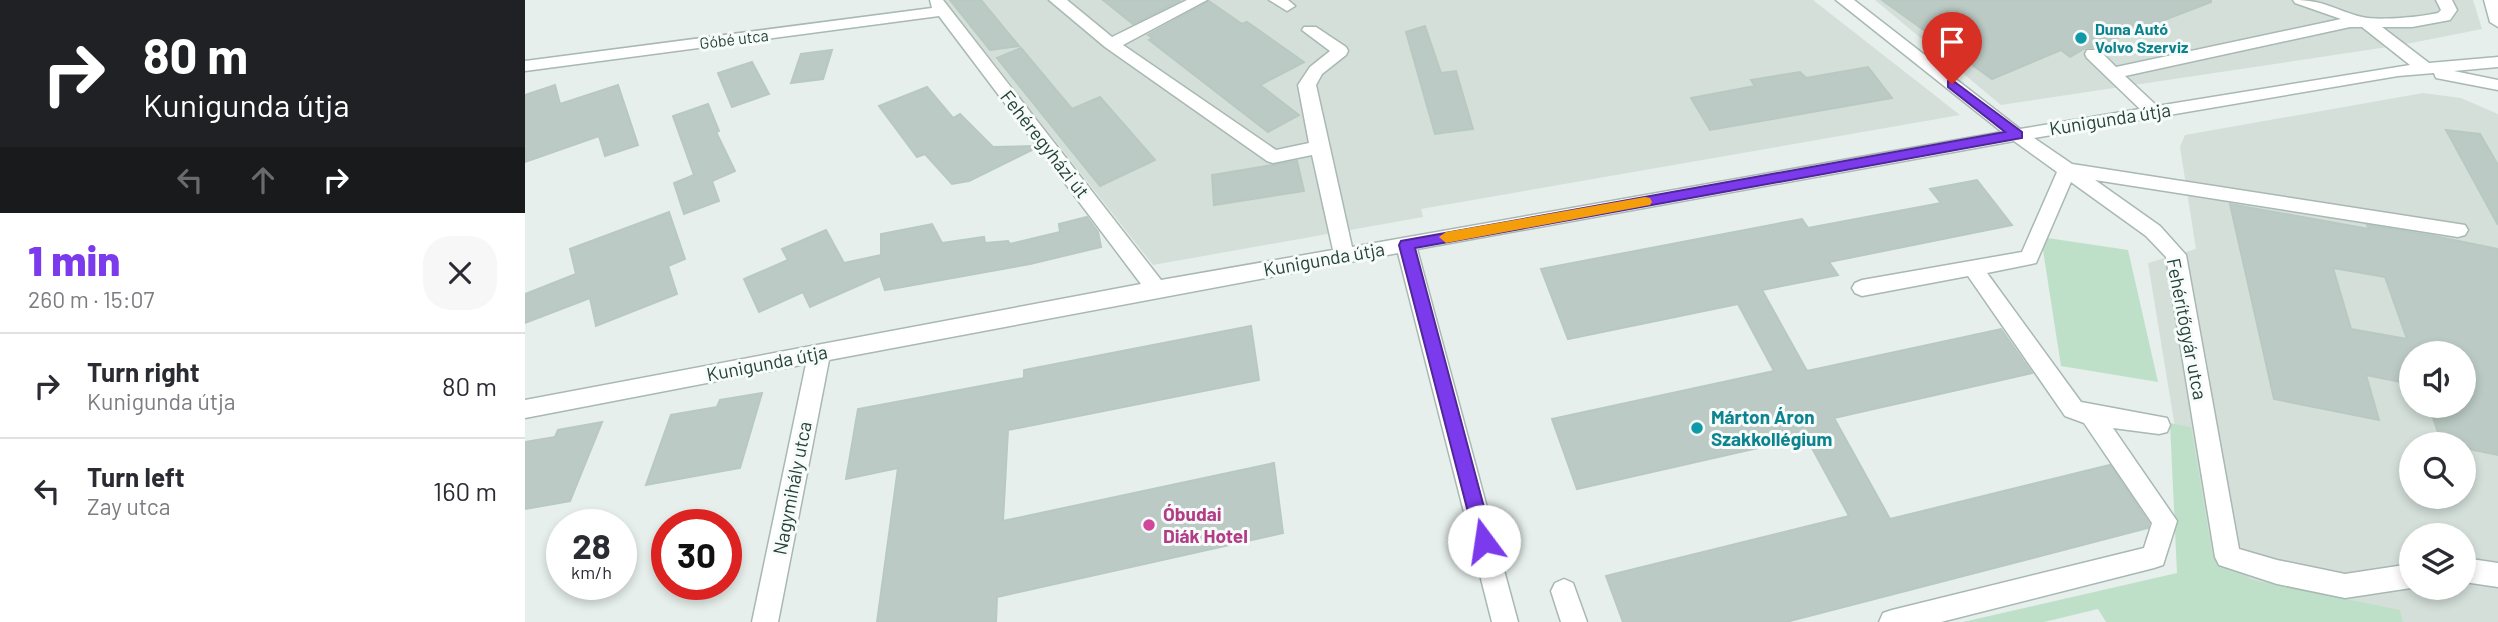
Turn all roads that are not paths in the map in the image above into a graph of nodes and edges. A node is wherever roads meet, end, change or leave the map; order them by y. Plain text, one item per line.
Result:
1 (1057, 0) edge
2 (1199, 0) edge
3 (1843, 0) edge
4 (2301, 0) edge
5 (2444, 0) edge
6 (2492, 0) edge
7 (939, 6) edge
8 (2362, 20) junction
9 (2498, 22) edge
10 (1310, 30) dead end
11 (1111, 44) junction
12 (2093, 54) dead end
13 (2498, 62) edge
14 (525, 66) edge
15 (2425, 68) junction
16 (2398, 71) junction
17 (2113, 73) junction
18 (2498, 85) edge
19 (2153, 112) junction
20 (2017, 135) junction
21 (1319, 147) junction
22 (2067, 170) junction
23 (2458, 230) dead end
24 (1406, 245) junction
25 (1344, 256) junction
26 (1973, 268) junction
27 (1862, 288) dead end
28 (1156, 289) junction
29 (819, 354) junction
30 (525, 409) edge
31 (2092, 416) junction
32 (2159, 425) dead end
33 (2476, 572) edge
34 (2498, 575) edge
35 (2399, 578) edge
36 (1564, 592) dead end
37 (765, 622) edge
38 (1504, 622) edge
39 (1574, 622) edge
40 (1892, 622) edge

1 - 11 street
2 - 11 street
3 - 20 street, Fehérítőgyár utca
4 - 8 street
5 - 8 street
6 - 9 street
7 - 14 street, Góbé utca
7 - 28 street, Fehéregyházi út
8 - 15 street
8 - 17 street
10 - 21 street
11 - 21 street
12 - 17 street
13 - 15 street, Kunigunda útja
15 - 16 street, Kunigunda útja
16 - 18 street
16 - 19 street, Kunigunda útja
17 - 19 street
19 - 20 street, Kunigunda útja
20 - 22 street, Fehérítőgyár utca
20 - 24 street, Kunigunda útja
21 - 25 street
22 - 23 street
22 - 26 street
22 - 35 street, Fehérítőgyár utca
24 - 25 street, Kunigunda útja
24 - 38 street
25 - 28 street, Kunigunda útja
26 - 27 street
26 - 31 street
28 - 29 street, Kunigunda útja
29 - 30 street, Kunigunda útja
29 - 37 street, Nagymihály utca
31 - 32 street
31 - 40 street
33 - 34 street
36 - 39 street

